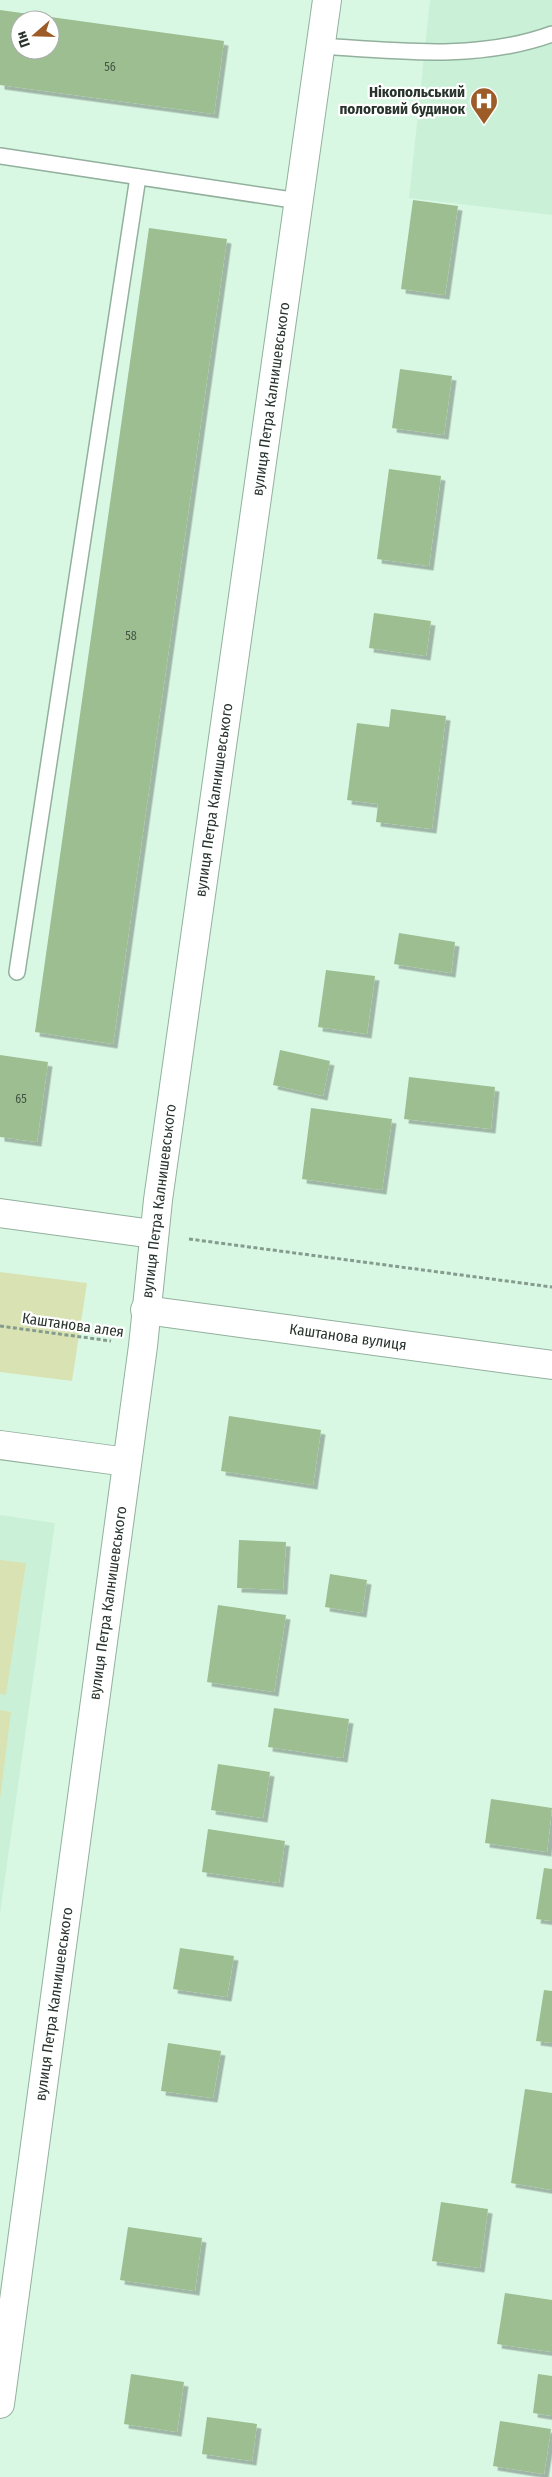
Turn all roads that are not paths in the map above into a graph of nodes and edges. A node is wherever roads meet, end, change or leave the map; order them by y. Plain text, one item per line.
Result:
1 (327, 0) edge
2 (552, 34) edge
3 (321, 46) junction
4 (0, 156) edge
5 (138, 177) junction
6 (299, 201) junction
7 (18, 972) dead end
8 (0, 1213) edge
9 (153, 1234) junction
10 (145, 1310) junction
11 (552, 1365) edge
12 (0, 1445) edge
13 (127, 1462) junction
14 (0, 2404) edge

1 - 3 street, вулиця Петра Калнишевського
2 - 3 lane
3 - 6 street, вулиця Петра Калнишевського
4 - 5 lane
5 - 6 lane
5 - 7 lane
6 - 9 street, вулиця Петра Калнишевського
8 - 9 street
9 - 10 street, вулиця Петра Калнишевського
10 - 11 street, Каштанова вулиця
10 - 13 street, вулиця Петра Калнишевського
12 - 13 street
13 - 14 street, вулиця Петра Калнишевського

